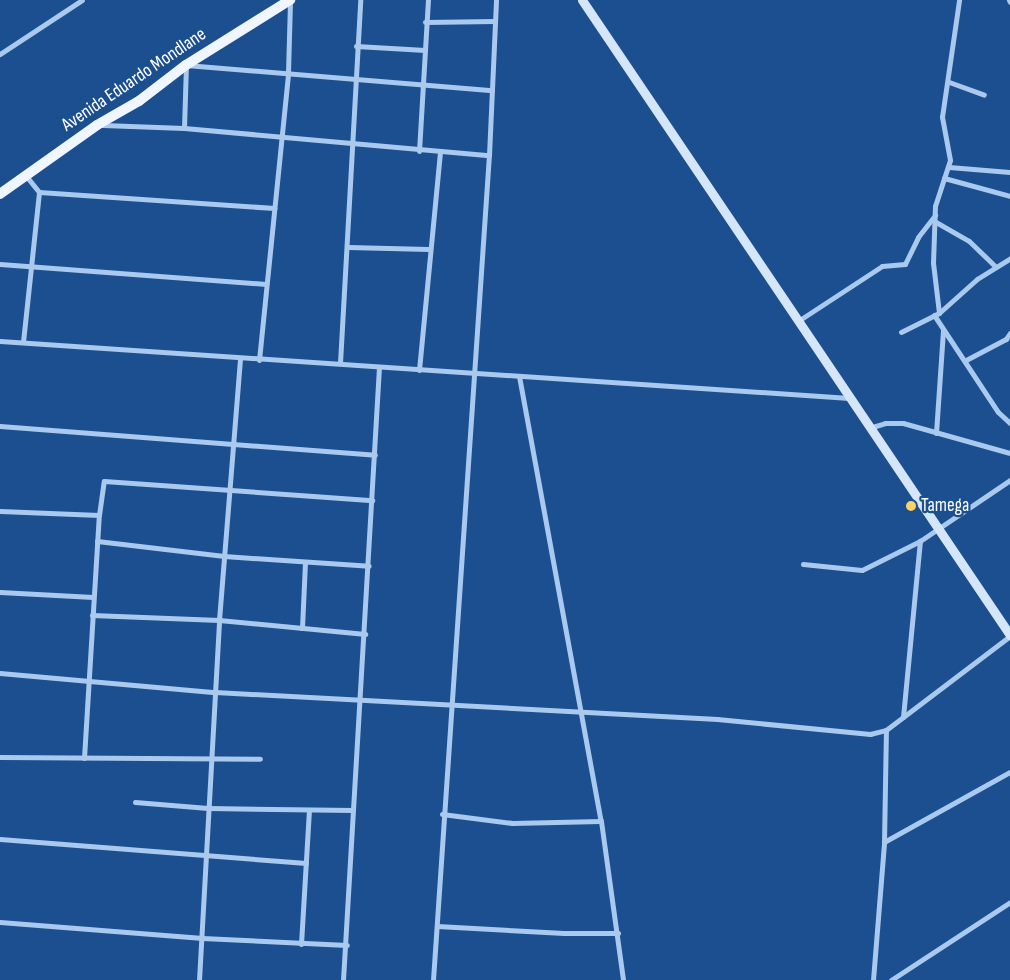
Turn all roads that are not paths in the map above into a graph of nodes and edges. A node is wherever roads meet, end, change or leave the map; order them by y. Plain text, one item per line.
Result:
1 (82, 0) edge
2 (290, 0) edge
3 (360, 0) edge
4 (428, 0) edge
5 (496, 0) edge
6 (582, 0) edge
7 (959, 0) edge
8 (495, 21) junction
9 (425, 22) junction
10 (356, 46) junction
11 (425, 50) junction
12 (0, 54) edge
13 (186, 65) junction
14 (288, 73) junction
15 (354, 81) junction
16 (949, 82) junction
17 (422, 86) junction
18 (492, 90) junction
19 (984, 95) dead end
20 (97, 125) junction
21 (184, 128) junction
22 (279, 137) junction
23 (351, 144) junction
24 (419, 151) junction
25 (440, 153) junction
26 (489, 155) junction
27 (949, 167) junction
28 (1010, 172) edge
29 (26, 176) junction
30 (944, 178) junction
31 (39, 192) junction
32 (0, 194) edge
33 (1010, 196) edge
34 (274, 208) junction
35 (935, 218) junction
36 (348, 247) junction
37 (428, 249) junction
38 (1010, 258) edge
39 (0, 264) edge
40 (30, 266) junction
41 (996, 267) junction
42 (266, 284) junction
43 (937, 314) junction
44 (798, 321) junction
45 (942, 329) junction
46 (901, 332) dead end
47 (1010, 333) edge
48 (0, 341) edge
49 (23, 342) junction
50 (240, 359) junction
51 (259, 360) junction
52 (966, 360) junction
53 (340, 363) junction
54 (379, 368) junction
55 (419, 370) junction
56 (472, 374) junction
57 (519, 376) junction
58 (849, 398) junction
59 (1010, 423) edge
60 (0, 426) edge
61 (869, 428) junction
62 (936, 434) junction
63 (232, 445) junction
64 (1010, 453) edge
65 (375, 455) junction
66 (1010, 480) edge
67 (228, 491) junction
68 (372, 500) junction
69 (0, 511) edge
70 (99, 515) junction
71 (936, 528) junction
72 (97, 541) junction
73 (920, 541) junction
74 (224, 556) junction
75 (305, 562) junction
76 (803, 564) dead end
77 (369, 566) junction
78 (0, 592) edge
79 (93, 597) junction
80 (92, 615) junction
81 (219, 620) junction
82 (302, 628) junction
83 (365, 634) junction
84 (1010, 636) edge
85 (0, 673) edge
86 (87, 680) junction
87 (215, 692) junction
88 (361, 699) junction
89 (452, 707) junction
90 (579, 713) junction
91 (903, 717) junction
92 (886, 730) junction
93 (0, 757) edge
94 (84, 758) junction
95 (211, 758) junction
96 (260, 759) dead end
97 (1010, 772) edge
98 (135, 802) dead end
99 (208, 808) junction
100 (309, 810) junction
101 (353, 810) junction
102 (442, 814) junction
103 (601, 821) junction
104 (0, 839) edge
105 (884, 842) junction
106 (205, 855) junction
107 (306, 863) junction
108 (1010, 902) edge
109 (0, 922) edge
110 (437, 926) junction
111 (618, 932) junction
112 (202, 938) junction
113 (300, 944) junction
114 (347, 945) junction
115 (199, 980) edge
116 (343, 980) edge
117 (433, 980) edge
118 (623, 980) edge
119 (873, 980) edge
120 (892, 980) edge

1 - 12 street
2 - 13 main road, Avenida Eduardo Mondlane
2 - 14 street
3 - 10 street
4 - 9 street
5 - 8 street
6 - 44 main road
7 - 16 street
8 - 9 street
8 - 18 street
9 - 11 street
10 - 11 street
10 - 15 street
11 - 17 street
13 - 14 street
13 - 20 main road, Avenida Eduardo Mondlane
13 - 21 street
14 - 15 street
14 - 22 street
15 - 17 street
15 - 23 street
16 - 19 street
16 - 27 street
17 - 18 street
17 - 24 street
18 - 26 street
20 - 21 street
20 - 29 main road, Avenida Eduardo Mondlane
21 - 22 street
22 - 23 street
22 - 34 street
23 - 24 street
23 - 36 street
24 - 25 street
25 - 26 street
25 - 37 street
26 - 56 street
27 - 28 street
27 - 30 street
29 - 31 street
29 - 32 main road, Avenida Eduardo Mondlane
30 - 33 street
30 - 35 street
31 - 34 street
31 - 40 street
34 - 42 street
35 - 41 street
35 - 43 street
35 - 44 street
36 - 37 street
36 - 53 street
37 - 55 street
38 - 41 street
39 - 40 street
40 - 42 street
40 - 49 street
41 - 43 street
42 - 51 street
43 - 45 street
43 - 46 street
44 - 58 main road
45 - 52 street
45 - 62 street
47 - 52 street
48 - 49 street
49 - 50 street
50 - 51 street
50 - 63 street
51 - 53 street
52 - 59 street
53 - 54 street
54 - 55 street
54 - 65 street
55 - 56 street
56 - 57 street
56 - 89 street
57 - 58 street
57 - 90 street
58 - 61 main road
60 - 63 street
61 - 62 street
61 - 71 main road
62 - 64 street
63 - 65 street
63 - 67 street
65 - 68 street
66 - 71 street
67 - 68 street
67 - 70 street
67 - 74 street
68 - 77 street
69 - 70 street
70 - 72 street
71 - 73 street
71 - 84 main road
72 - 74 street
72 - 79 street
73 - 76 street
73 - 91 street
74 - 75 street
74 - 81 street
75 - 77 street
75 - 82 street
77 - 83 street
78 - 79 street
79 - 80 street
80 - 81 street
80 - 86 street
81 - 82 street
81 - 87 street
82 - 83 street
83 - 88 street
84 - 91 street
85 - 86 street
86 - 87 street
86 - 94 street
87 - 88 street
87 - 95 street
88 - 89 street
88 - 101 street
89 - 90 street
89 - 102 street
90 - 92 street
90 - 103 street
91 - 92 street
92 - 105 street
93 - 94 street
94 - 95 street
95 - 96 street
95 - 99 street
97 - 105 street
98 - 99 street
99 - 100 street
99 - 106 street
100 - 101 street
100 - 107 street
101 - 114 street
102 - 103 street
102 - 110 street
103 - 111 street
104 - 106 street
105 - 119 street
106 - 107 street
106 - 112 street
107 - 113 street
108 - 120 street
109 - 112 street
110 - 111 street
110 - 117 street
111 - 118 street
112 - 113 street
112 - 115 street
113 - 114 street
114 - 116 street

